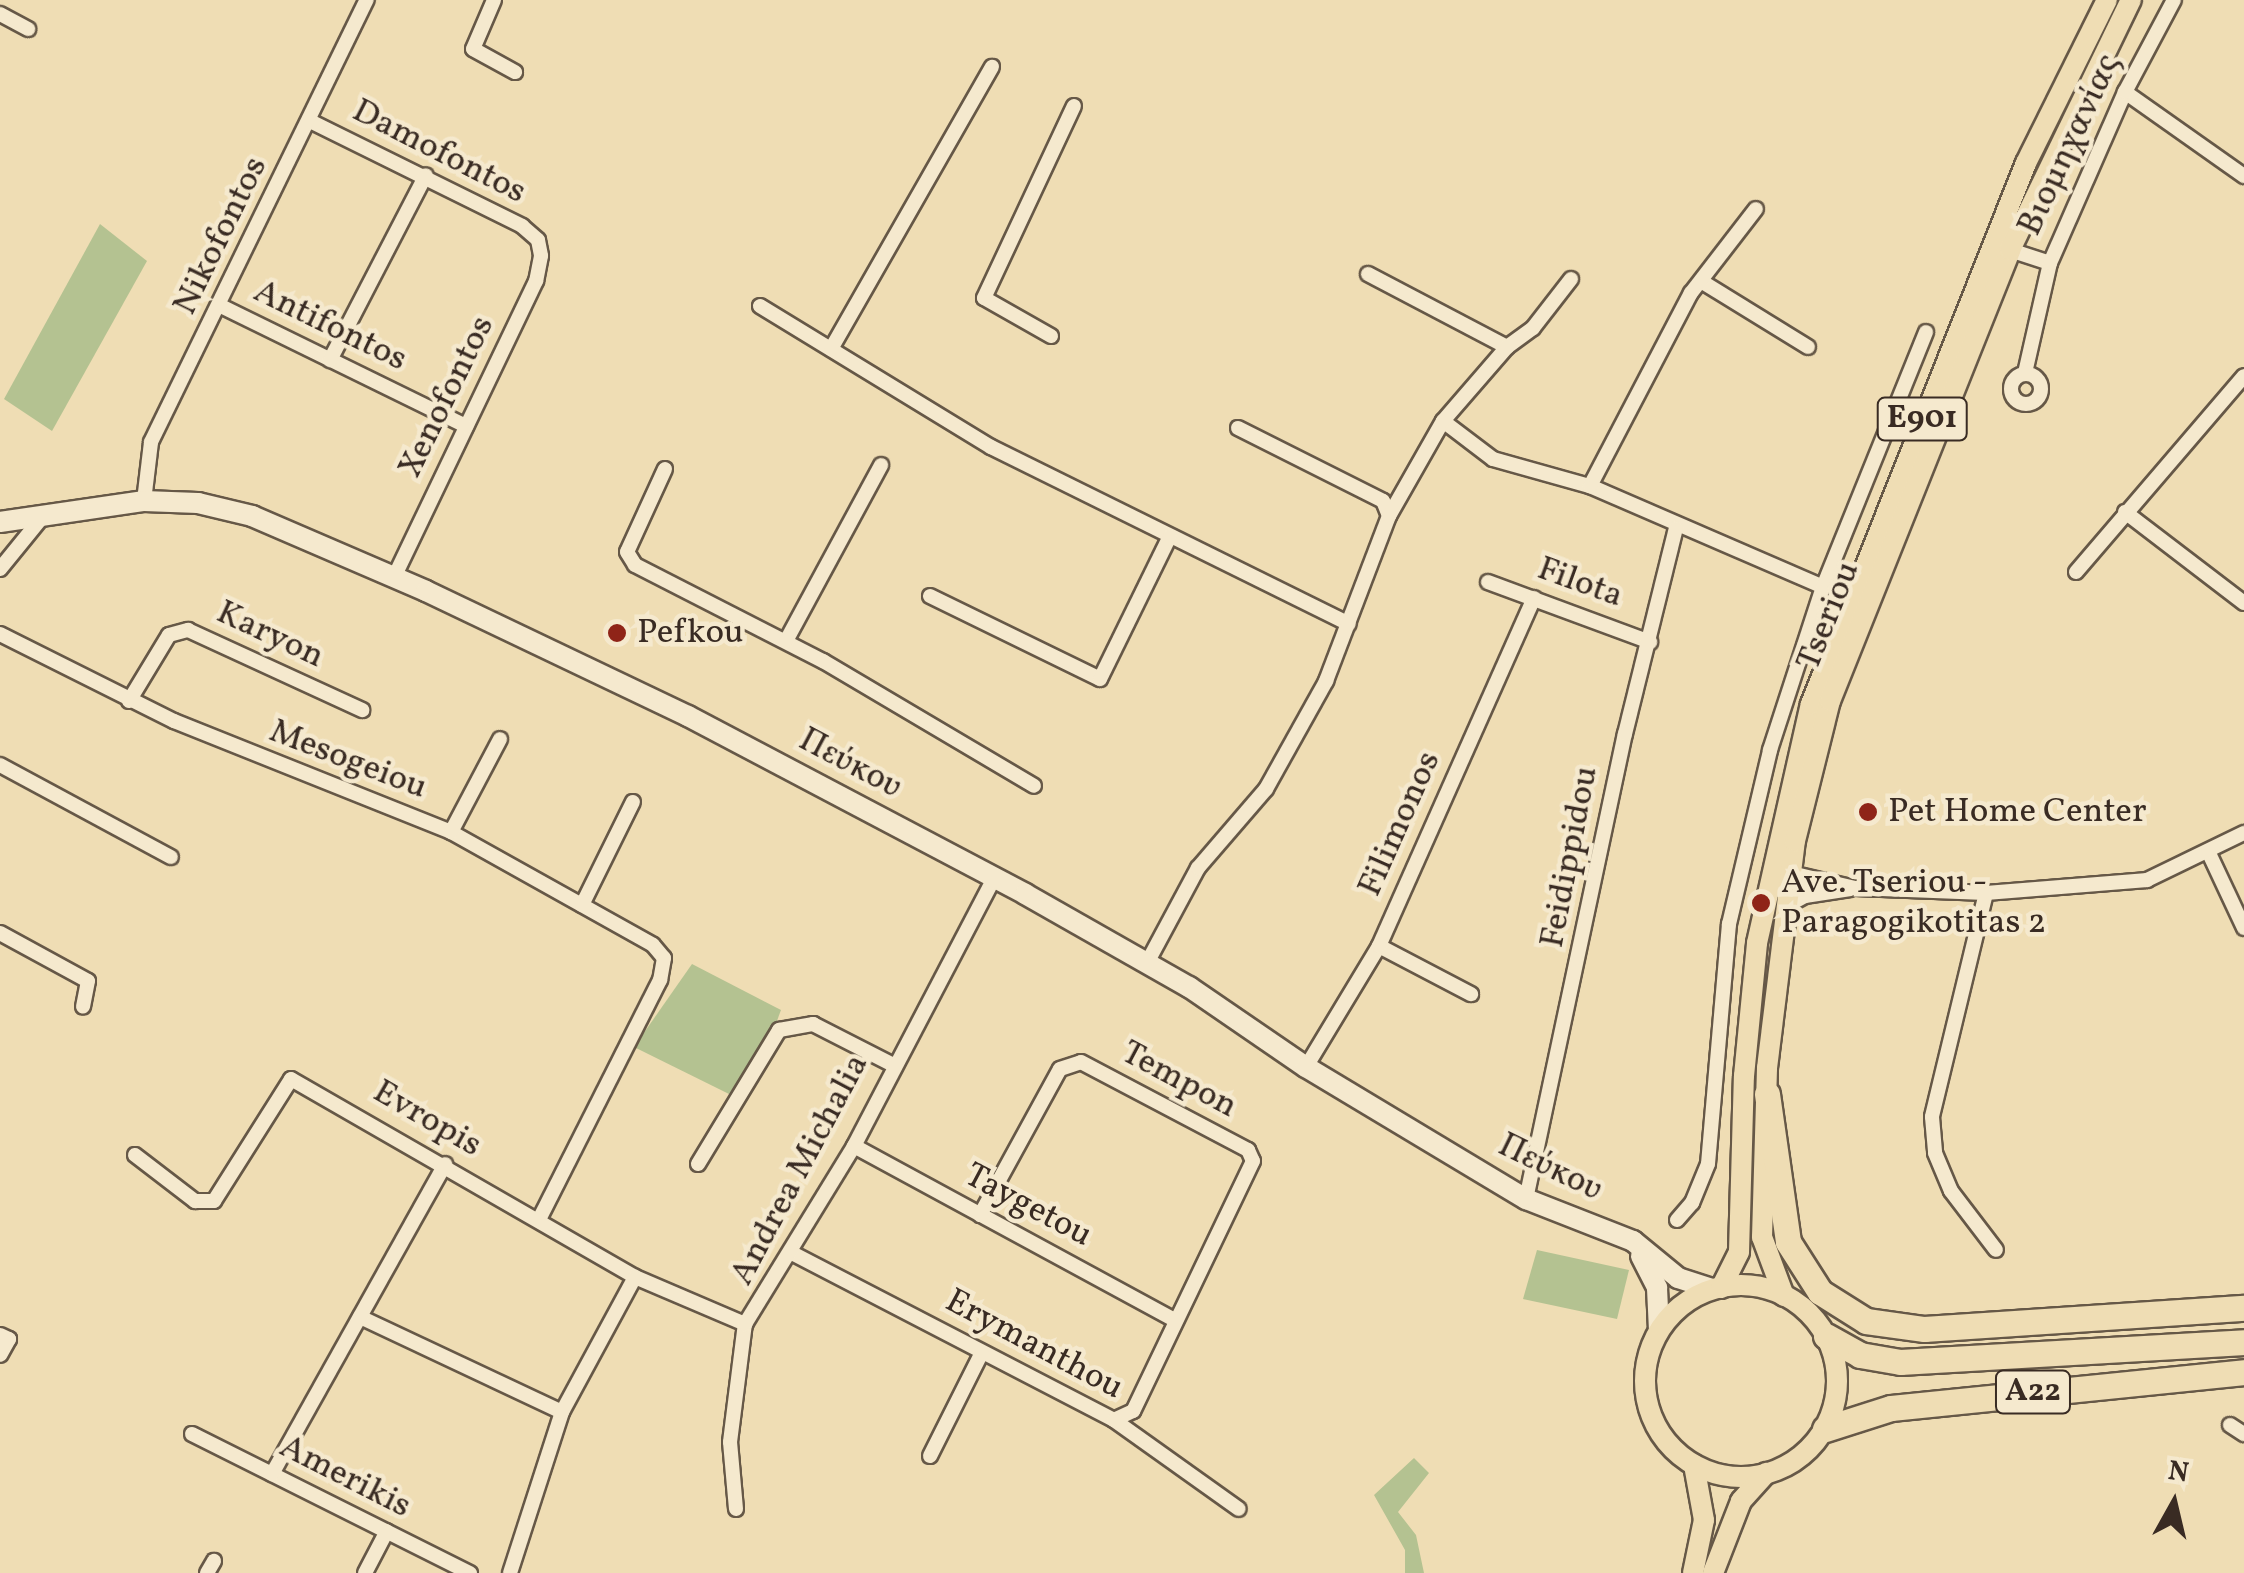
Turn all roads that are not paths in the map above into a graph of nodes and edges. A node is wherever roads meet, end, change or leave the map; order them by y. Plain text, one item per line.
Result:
1 (367, 0) edge
2 (494, 0) edge
3 (2107, 0) edge
4 (2131, 0) edge
5 (2174, 0) edge
6 (0, 14) edge
7 (28, 29) dead end
8 (992, 67) dead end
9 (516, 72) dead end
10 (2124, 92) junction
11 (1074, 106) dead end
12 (310, 122) junction
13 (426, 176) junction
14 (2244, 176) edge
15 (1756, 209) dead end
16 (538, 240) joint
17 (2010, 250) junction
18 (2050, 263) junction
19 (1368, 274) dead end
20 (1571, 279) dead end
21 (1704, 282) junction
22 (221, 306) junction
23 (760, 306) dead end
24 (1926, 332) dead end
25 (1050, 336) dead end
26 (1507, 347) junction
27 (1808, 347) dead end
28 (831, 349) junction
29 (330, 360) junction
30 (2024, 373) dead end
31 (2244, 376) edge
32 (1443, 421) junction
33 (466, 426) junction
34 (1238, 428) dead end
35 (881, 465) dead end
36 (666, 469) dead end
37 (1590, 486) junction
38 (144, 500) junction
39 (2125, 512) junction
40 (43, 516) junction
41 (1388, 516) junction
42 (0, 522) edge
43 (1676, 528) junction
44 (1170, 536) junction
45 (0, 569) edge
46 (2076, 572) dead end
47 (394, 577) junction
48 (1488, 582) dead end
49 (1823, 588) junction
50 (930, 596) dead end
51 (1534, 598) junction
52 (2244, 603) edge
53 (1349, 624) junction
54 (0, 634) edge
55 (786, 640) junction
56 (1650, 642) junction
57 (130, 701) junction
58 (362, 710) dead end
59 (500, 738) dead end
60 (0, 766) edge
61 (1034, 786) dead end
62 (633, 802) dead end
63 (451, 832) junction
64 (2244, 833) edge
65 (2208, 851) junction
66 (171, 857) dead end
67 (1791, 873) junction
68 (994, 878) junction
69 (1855, 888) junction
70 (1986, 894) junction
71 (582, 904) junction
72 (1784, 908) junction
73 (2244, 928) edge
74 (0, 933) edge
75 (1379, 946) junction
76 (1147, 963) junction
77 (1471, 994) dead end
78 (83, 1007) dead end
79 (892, 1064) junction
80 (1306, 1067) junction
81 (1767, 1094) junction
82 (854, 1146) junction
83 (135, 1155) dead end
84 (445, 1164) junction
85 (698, 1164) dead end
86 (1526, 1199) junction
87 (980, 1215) junction
88 (540, 1218) junction
89 (1677, 1220) dead end
90 (1618, 1234) junction
91 (1996, 1250) dead end
92 (790, 1252) junction
93 (635, 1277) junction
94 (1716, 1289) junction
95 (1784, 1296) junction
96 (2244, 1308) edge
97 (360, 1317) junction
98 (1173, 1318) junction
99 (745, 1324) junction
100 (1659, 1330) junction
101 (0, 1335) edge
102 (1826, 1336) junction
103 (2244, 1342) edge
104 (982, 1352) junction
105 (0, 1355) edge
106 (2244, 1372) edge
107 (562, 1412) junction
108 (1114, 1420) junction
109 (2230, 1426) dead end
110 (1825, 1429) junction
111 (192, 1434) dead end
112 (2244, 1434) edge
113 (930, 1456) dead end
114 (1694, 1466) junction
115 (1766, 1473) junction
116 (272, 1474) junction
117 (736, 1509) dead end
118 (1240, 1509) dead end
119 (387, 1531) junction
120 (365, 1573) edge
121 (470, 1573) edge
122 (510, 1573) edge
123 (1692, 1573) edge
124 (1713, 1573) edge

1 - 12 street, Nikofontos
2 - 9 street
3 - 94 main road, Tseriou / E901
4 - 17 main road, Tseriou / E901
5 - 10 street, Βιομηχανίας
6 - 7 street
8 - 28 street
10 - 14 street
10 - 18 street, Βιομηχανίας
11 - 25 street
12 - 13 street, Damofontos
12 - 22 street, Nikofontos
13 - 16 street, Damofontos
13 - 29 street
15 - 21 street
16 - 33 street, Xenofontos
17 - 18 street, Βιομηχανίας
17 - 67 main road, Tseriou / E901
18 - 30 street, Βιομηχανίας
19 - 26 street
20 - 26 street
21 - 27 street
21 - 37 street
22 - 29 street, Antifontos
22 - 38 street, Nikofontos
23 - 28 street
24 - 49 street
26 - 32 street
28 - 44 street
29 - 33 street, Antifontos
31 - 39 street
32 - 37 street
32 - 41 street
33 - 47 street, Xenofontos
34 - 41 street
35 - 55 street
36 - 55 street
37 - 43 street
38 - 40 main road, Πεύκου
38 - 47 main road, Πεύκου
39 - 46 street
39 - 52 street
40 - 42 main road, Πεύκου
40 - 45 street
41 - 53 street
43 - 49 street
43 - 56 street, Feidippidou
44 - 50 street
44 - 53 street
47 - 68 main road, Πεύκου
48 - 51 street, Filota
49 - 89 street
51 - 56 street, Filota
51 - 75 street, Filimonos
53 - 76 street
54 - 57 street, Mesogeiou
55 - 61 street
56 - 86 street, Feidippidou
57 - 58 street, Karyon
57 - 63 street, Mesogeiou
59 - 63 street
60 - 66 street
62 - 71 street
63 - 71 street, Mesogeiou
64 - 65 street
65 - 70 street
65 - 73 street
67 - 69 street
67 - 72 main road, Tseriou / E901
68 - 76 main road, Πεύκου
68 - 79 street, Andrea Michalia
69 - 70 street
69 - 72 street
70 - 91 street
71 - 88 street, Mesogeiou
72 - 81 main road, Tseriou / E901
74 - 78 street
75 - 77 street
75 - 80 street, Filimonos
76 - 80 main road, Πεύκου
79 - 82 street, Andrea Michalia
79 - 85 street
80 - 86 main road, Πεύκου
81 - 95 main road, Tseriou / E901
81 - 96 highway
82 - 87 street, Taygetou
82 - 92 street, Andrea Michalia
83 - 84 street, Evropis
84 - 88 street, Evropis
84 - 97 street
86 - 90 main road, Πεύκου
87 - 98 street, Taygetou
87 - 98 street, Tempon
88 - 93 street, Evropis
90 - 94 main road, Πεύκου
90 - 100 main road, Πεύκου
92 - 99 street, Andrea Michalia
92 - 104 street, Erymanthou
93 - 99 street, Evropis
93 - 107 street
94 - 95 main road
94 - 100 main road
95 - 102 main road
97 - 107 street
97 - 116 street
98 - 108 street, Tempon
99 - 117 street, Andrea Michalia
100 - 114 main road
101 - 105 street
102 - 103 highway, A22
102 - 110 main road
104 - 108 street, Erymanthou
104 - 113 street
106 - 110 highway, A22
107 - 122 street
108 - 118 street, Erymanthou
109 - 112 street
110 - 115 main road
111 - 116 street, Amerikis
114 - 115 main road
114 - 123 main road
115 - 124 main road
116 - 119 street, Amerikis
119 - 120 street
119 - 121 street, Amerikis

